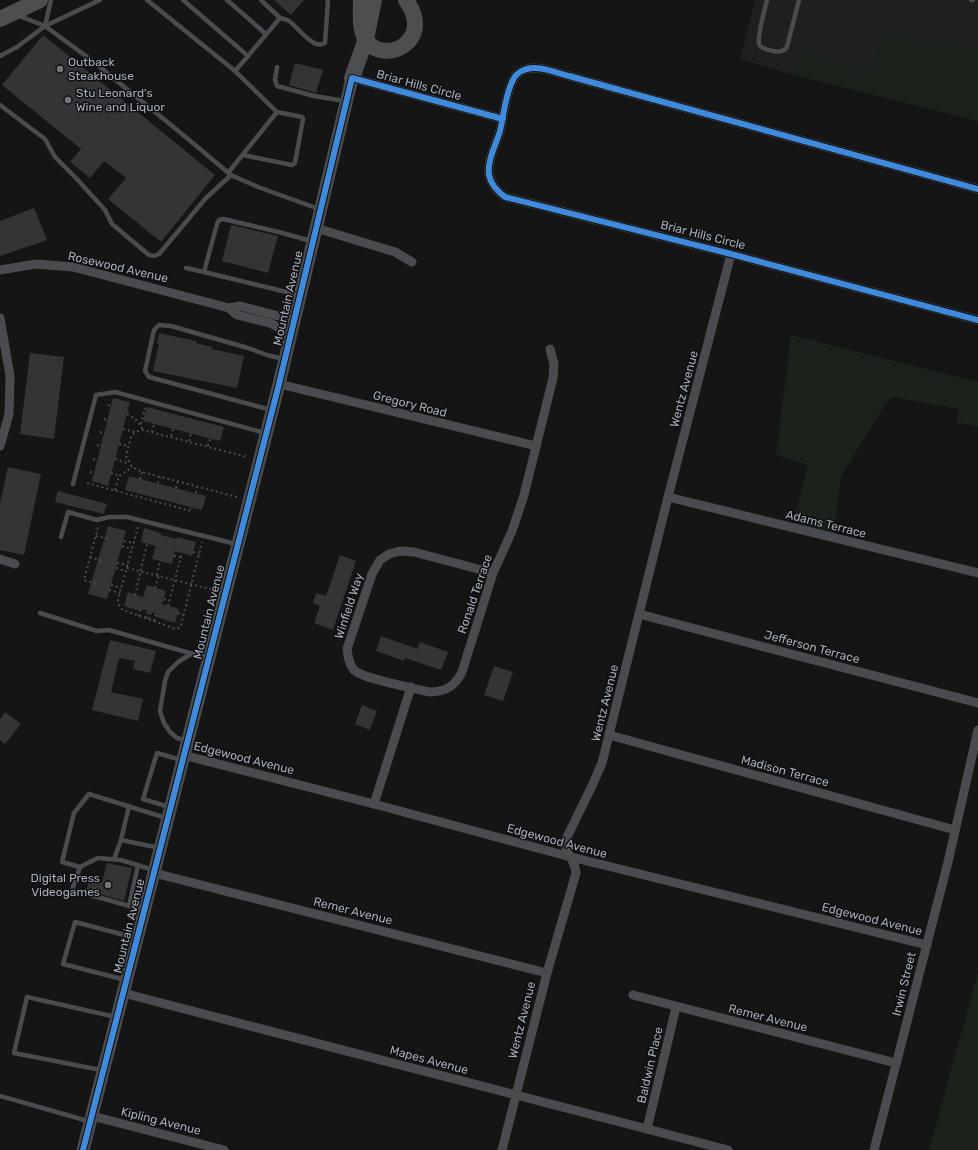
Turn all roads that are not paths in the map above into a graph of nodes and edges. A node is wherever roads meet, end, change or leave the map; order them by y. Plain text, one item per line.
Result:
1 (40, 0) edge
2 (51, 0) edge
3 (100, 0) edge
4 (147, 0) edge
5 (183, 0) edge
6 (227, 0) edge
7 (261, 0) edge
8 (328, 0) edge
9 (354, 0) edge
10 (360, 0) edge
11 (374, 0) edge
12 (406, 0) edge
13 (768, 0) edge
14 (799, 0) edge
15 (6, 16) edge
16 (280, 18) junction
17 (45, 26) junction
18 (266, 34) junction
19 (366, 39) junction
20 (0, 56) edge
21 (248, 56) junction
22 (277, 67) dead end
23 (235, 71) junction
24 (352, 78) junction
25 (346, 102) junction
26 (0, 105) edge
27 (276, 112) junction
28 (503, 119) junction
29 (243, 155) junction
30 (229, 174) junction
31 (978, 189) edge
32 (320, 210) junction
33 (316, 228) junction
34 (313, 241) junction
35 (731, 254) junction
36 (412, 262) dead end
37 (186, 268) dead end
38 (0, 270) edge
39 (204, 272) junction
40 (300, 295) junction
41 (229, 308) junction
42 (0, 318) edge
43 (294, 320) junction
44 (978, 320) edge
45 (291, 334) junction
46 (550, 349) dead end
47 (285, 360) junction
48 (279, 384) junction
49 (273, 410) junction
50 (266, 433) junction
51 (0, 446) edge
52 (536, 446) junction
53 (73, 484) dead end
54 (668, 497) junction
55 (61, 537) dead end
56 (238, 545) junction
57 (0, 559) edge
58 (15, 564) dead end
59 (493, 572) junction
60 (978, 573) edge
61 (40, 613) dead end
62 (639, 614) junction
63 (191, 654) junction
64 (209, 658) junction
65 (411, 687) junction
66 (978, 703) edge
67 (978, 730) edge
68 (609, 735) junction
69 (187, 741) junction
70 (183, 758) junction
71 (374, 804) junction
72 (129, 806) junction
73 (169, 813) junction
74 (955, 830) junction
75 (121, 840) junction
76 (160, 848) junction
77 (571, 857) junction
78 (114, 859) junction
79 (138, 865) junction
80 (80, 866) junction
81 (155, 872) junction
82 (128, 906) junction
83 (145, 910) junction
84 (137, 938) junction
85 (926, 945) junction
86 (547, 973) junction
87 (125, 986) junction
88 (633, 996) dead end
89 (676, 1006) junction
90 (117, 1017) junction
91 (896, 1063) junction
92 (103, 1071) junction
93 (516, 1095) junction
94 (0, 1096) edge
95 (91, 1119) junction
96 (647, 1129) junction
97 (83, 1150) edge
98 (224, 1150) edge
99 (502, 1150) edge
100 (728, 1150) edge
101 (874, 1150) edge

1 - 15 highway
2 - 17 lane
3 - 17 lane
4 - 23 lane
5 - 21 lane
6 - 18 lane
7 - 16 lane
8 - 16 lane
9 - 24 highway
10 - 19 highway
11 - 19 highway
12 - 19 highway
13 - 14 lane
15 - 17 lane
16 - 18 lane
17 - 20 lane
17 - 30 lane
18 - 21 lane
19 - 24 highway
21 - 23 lane
22 - 25 lane
23 - 27 lane
24 - 25 street, Mountain Avenue
24 - 28 street, Briar Hills Circle
25 - 32 street, Mountain Avenue
26 - 30 lane
27 - 29 lane
27 - 29 lane
28 - 31 street, Briar Hills Circle
28 - 35 street, Briar Hills Circle
29 - 30 lane
30 - 32 lane
32 - 33 street, Mountain Avenue
33 - 34 street, Mountain Avenue
33 - 36 street
34 - 39 lane
34 - 40 street, Mountain Avenue
35 - 44 street, Briar Hills Circle
35 - 54 street, Wentz Avenue
37 - 39 lane
38 - 41 street, Rosewood Avenue
39 - 40 lane
40 - 43 street, Mountain Avenue
41 - 43 street, Rosewood Avenue
41 - 45 street, Rosewood Avenue
42 - 51 street
43 - 45 street, Mountain Avenue
45 - 47 street, Mountain Avenue
46 - 52 street, Ronald Terrace
47 - 48 street, Mountain Avenue
47 - 49 lane
48 - 49 street, Mountain Avenue
48 - 52 street, Gregory Road
49 - 50 street, Mountain Avenue
50 - 53 lane
50 - 56 street, Mountain Avenue
52 - 59 street, Ronald Terrace
54 - 60 street, Adams Terrace
54 - 62 street, Wentz Avenue
55 - 56 lane
56 - 64 street, Mountain Avenue
57 - 58 street
59 - 65 street, Ronald Terrace
59 - 65 street, Winfield Way
61 - 63 lane
62 - 66 street, Jefferson Terrace
62 - 68 street, Wentz Avenue
63 - 64 lane
63 - 69 lane
64 - 69 street, Mountain Avenue
65 - 71 street
67 - 74 street, Irwin Street
68 - 74 street, Madison Terrace
68 - 77 street, Wentz Avenue
69 - 70 street, Mountain Avenue
70 - 71 street, Edgewood Avenue
70 - 73 street, Mountain Avenue
70 - 73 lane
71 - 77 street, Edgewood Avenue
72 - 73 lane
72 - 75 lane
72 - 80 lane
73 - 76 street, Mountain Avenue
74 - 85 street, Irwin Street
75 - 76 lane
75 - 78 lane
76 - 81 street, Mountain Avenue
77 - 85 street, Edgewood Avenue
77 - 86 street, Wentz Avenue
78 - 79 lane
78 - 80 lane
79 - 81 lane
79 - 82 lane
80 - 82 lane
81 - 83 street, Mountain Avenue
81 - 86 street, Remer Avenue
82 - 83 lane
83 - 84 street, Mountain Avenue
84 - 87 street, Mountain Avenue
84 - 87 lane
85 - 91 street, Irwin Street
86 - 93 street, Wentz Avenue
87 - 90 street, Mountain Avenue
87 - 93 street, Mapes Avenue
88 - 89 street, Remer Avenue
89 - 91 street, Remer Avenue
89 - 96 street, Baldwin Place
90 - 92 street, Mountain Avenue
90 - 92 lane
91 - 101 street, Irwin Street
92 - 95 street, Mountain Avenue
93 - 96 street, Mapes Avenue
93 - 99 street, Wentz Avenue
94 - 95 lane
95 - 97 street, Mountain Avenue
95 - 98 street, Kipling Avenue
96 - 100 street, Mapes Avenue

